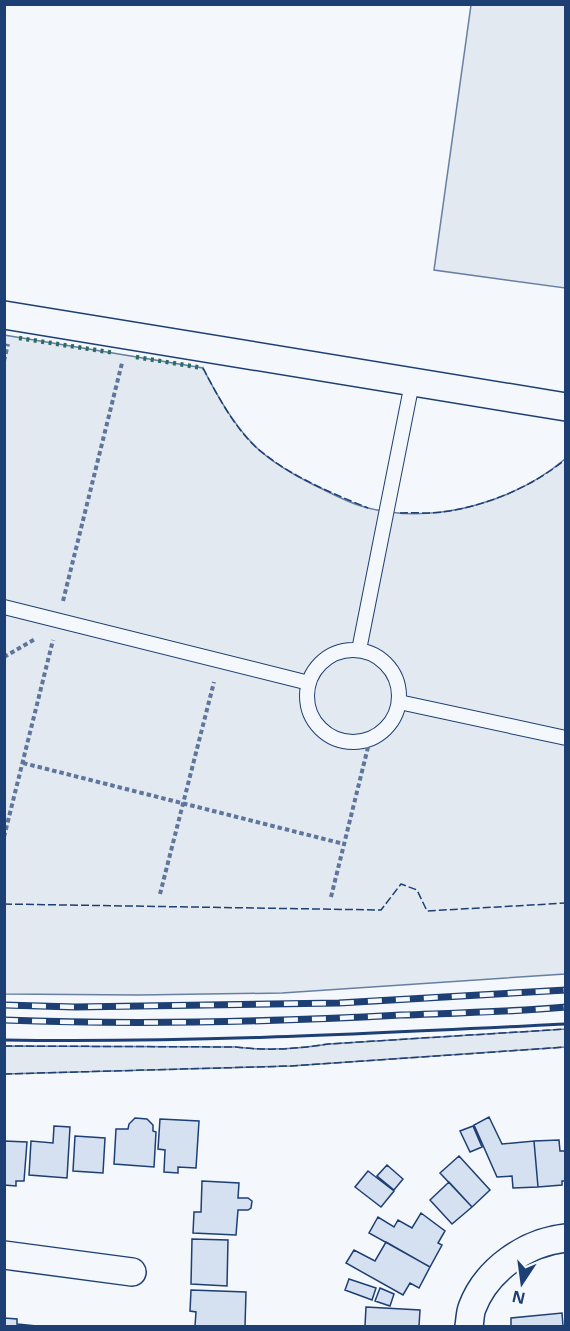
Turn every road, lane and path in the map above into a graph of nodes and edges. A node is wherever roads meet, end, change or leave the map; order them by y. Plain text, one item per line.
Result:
1 (4, 315) edge
2 (129, 337) junction
3 (412, 383) junction
4 (566, 407) edge
5 (4, 607) edge
6 (58, 623) junction
7 (359, 650) junction
8 (4, 657) edge
9 (219, 661) junction
10 (309, 683) junction
11 (399, 702) junction
12 (566, 738) edge
13 (370, 739) junction
14 (23, 763) junction
15 (183, 804) junction
16 (4, 837) edge
17 (344, 844) junction
18 (160, 894) dead end
19 (331, 897) dead end
20 (566, 1238) edge
21 (4, 1254) edge
22 (132, 1272) dead end
23 (469, 1326) edge

1 - 2 street
2 - 3 street
2 - 6 path
3 - 4 street
3 - 7 lane
5 - 6 lane
6 - 8 path
6 - 9 lane
6 - 14 path
7 - 10 lane
7 - 11 lane
9 - 10 lane
9 - 15 path
10 - 13 lane
11 - 12 lane
11 - 13 lane
13 - 17 path
14 - 15 path
14 - 16 path
15 - 17 path
15 - 18 path
17 - 19 path
20 - 23 street
21 - 22 street

